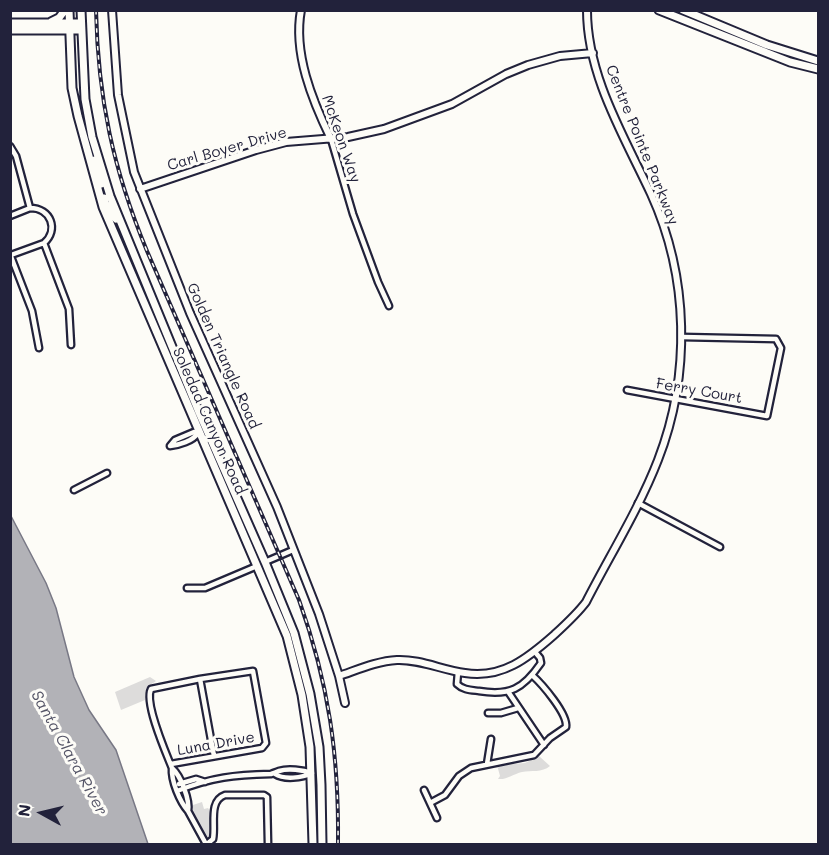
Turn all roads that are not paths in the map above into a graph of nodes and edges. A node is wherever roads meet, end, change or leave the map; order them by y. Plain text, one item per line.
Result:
1 (67, 10) edge
2 (81, 10) edge
3 (112, 10) edge
4 (301, 10) edge
5 (587, 10) edge
6 (659, 10) edge
7 (683, 10) edge
8 (10, 23) edge
9 (49, 23) junction
10 (69, 26) junction
11 (81, 26) junction
12 (10, 30) edge
13 (593, 53) junction
14 (819, 61) edge
15 (819, 69) edge
16 (92, 137) junction
17 (331, 139) junction
18 (10, 146) edge
19 (140, 189) junction
20 (103, 204) junction
21 (30, 208) junction
22 (10, 216) edge
23 (123, 228) junction
24 (44, 243) junction
25 (11, 254) edge
26 (389, 306) dead end
27 (681, 337) junction
28 (71, 345) dead end
29 (39, 348) dead end
30 (176, 356) junction
31 (627, 390) dead end
32 (676, 398) junction
33 (198, 433) junction
34 (226, 471) junction
35 (107, 473) dead end
36 (74, 490) dead end
37 (638, 503) junction
38 (720, 547) dead end
39 (293, 550) junction
40 (265, 562) junction
41 (258, 566) junction
42 (187, 588) dead end
43 (535, 652) junction
44 (458, 672) junction
45 (532, 675) junction
46 (339, 676) junction
47 (200, 679) junction
48 (509, 693) junction
49 (345, 703) dead end
50 (518, 708) junction
51 (488, 713) dead end
52 (491, 739) dead end
53 (544, 745) junction
54 (214, 756) junction
55 (487, 764) junction
56 (172, 766) junction
57 (312, 773) junction
58 (321, 773) junction
59 (179, 787) junction
60 (424, 790) dead end
61 (430, 803) junction
62 (437, 818) dead end
63 (206, 844) edge
64 (268, 844) edge
65 (313, 844) edge
66 (322, 844) edge

1 - 9 main road
1 - 10 main road, Soledad Canyon Road
2 - 11 main road, Soledad Canyon Road
3 - 19 street, Golden Triangle Road
4 - 17 street, McKeon Way
5 - 13 street, Centre Pointe Parkway
6 - 15 main road
7 - 14 main road
8 - 9 main road
9 - 10 main road
10 - 11 main road
10 - 12 main road
10 - 20 main road, Soledad Canyon Road
11 - 16 main road, Soledad Canyon Road
13 - 17 street, Carl Boyer Drive
13 - 27 street, Centre Pointe Parkway
16 - 20 main road
16 - 23 main road, Soledad Canyon Road
17 - 19 street, Carl Boyer Drive
17 - 26 street, McKeon Way
18 - 21 street
19 - 39 street, Golden Triangle Road
20 - 23 main road
20 - 33 main road, Soledad Canyon Road
21 - 22 street
21 - 24 street
23 - 30 main road, Soledad Canyon Road
24 - 25 street
24 - 28 street
25 - 29 street
27 - 32 street, Centre Pointe Parkway
27 - 32 street, Ferry Court
30 - 33 main road
30 - 34 main road, Soledad Canyon Road
31 - 32 street, Ferry Court
32 - 37 street, Centre Pointe Parkway
33 - 33 street
33 - 34 main road
33 - 41 main road, Soledad Canyon Road
34 - 40 main road, Soledad Canyon Road
35 - 36 street
37 - 38 street
37 - 43 street, Centre Pointe Parkway
39 - 40 street
39 - 46 street, Golden Triangle Road
40 - 41 street
40 - 58 main road, Soledad Canyon Road
41 - 42 street
41 - 57 main road, Soledad Canyon Road
43 - 44 street, Centre Pointe Parkway
43 - 45 street
44 - 46 street, Centre Pointe Parkway
44 - 48 street
45 - 48 street
45 - 53 street
46 - 49 street, Golden Triangle Road
47 - 54 street
47 - 54 street, Luna Drive
47 - 56 street
48 - 50 street
50 - 51 street
50 - 53 street
52 - 55 street
53 - 55 street
54 - 56 street, Luna Drive
55 - 61 street
56 - 59 street
57 - 58 main road
57 - 59 street
57 - 65 main road, Soledad Canyon Road
58 - 66 main road, Soledad Canyon Road
59 - 63 street
60 - 61 street
61 - 62 street
63 - 64 street

